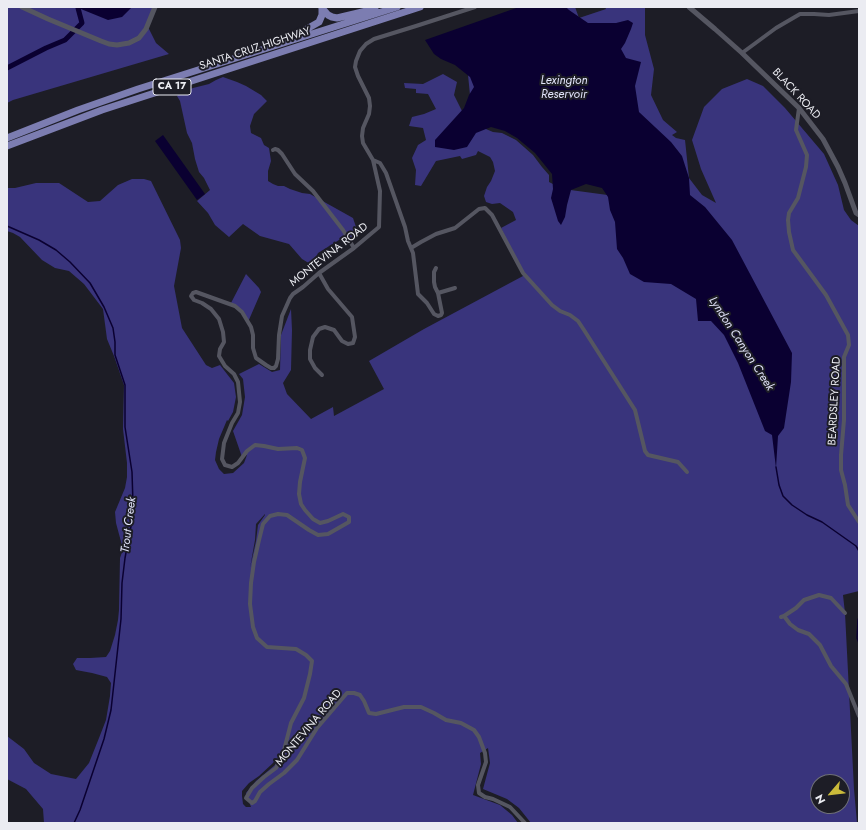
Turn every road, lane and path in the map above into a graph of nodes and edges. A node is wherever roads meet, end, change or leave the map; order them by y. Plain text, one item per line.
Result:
1 (22, 7) edge
2 (155, 7) edge
3 (322, 7) edge
4 (385, 7) edge
5 (397, 7) edge
6 (420, 7) edge
7 (475, 7) edge
8 (689, 7) edge
9 (859, 11) edge
10 (258, 51) junction
11 (742, 53) junction
12 (799, 108) junction
13 (7, 138) edge
14 (7, 146) edge
15 (273, 150) dead end
16 (373, 160) junction
17 (859, 215) edge
18 (354, 248) junction
19 (412, 248) junction
20 (436, 268) dead end
21 (319, 273) junction
22 (455, 288) dead end
23 (438, 293) junction
24 (322, 376) dead end
25 (687, 472) dead end
26 (859, 522) edge
27 (845, 613) dead end
28 (859, 716) edge
29 (525, 823) edge

1 - 2 street
3 - 4 highway
3 - 10 highway
5 - 10 highway, SANTA CRUZ HIGHWAY / CA 17
6 - 14 highway, SANTA CRUZ HIGHWAY / CA 17
7 - 16 street, MONTEVINA ROAD
8 - 11 street, BLACK ROAD
9 - 11 street
10 - 13 highway, SANTA CRUZ HIGHWAY / CA 17
11 - 12 street, BLACK ROAD
12 - 17 street, BLACK ROAD
12 - 26 street, BEARDSLEY ROAD
15 - 18 street
16 - 18 street, MONTEVINA ROAD
16 - 19 street
18 - 21 street, MONTEVINA ROAD
19 - 23 street
19 - 25 street
20 - 23 street
21 - 24 street
21 - 29 street, MONTEVINA ROAD
22 - 23 street
27 - 28 street

